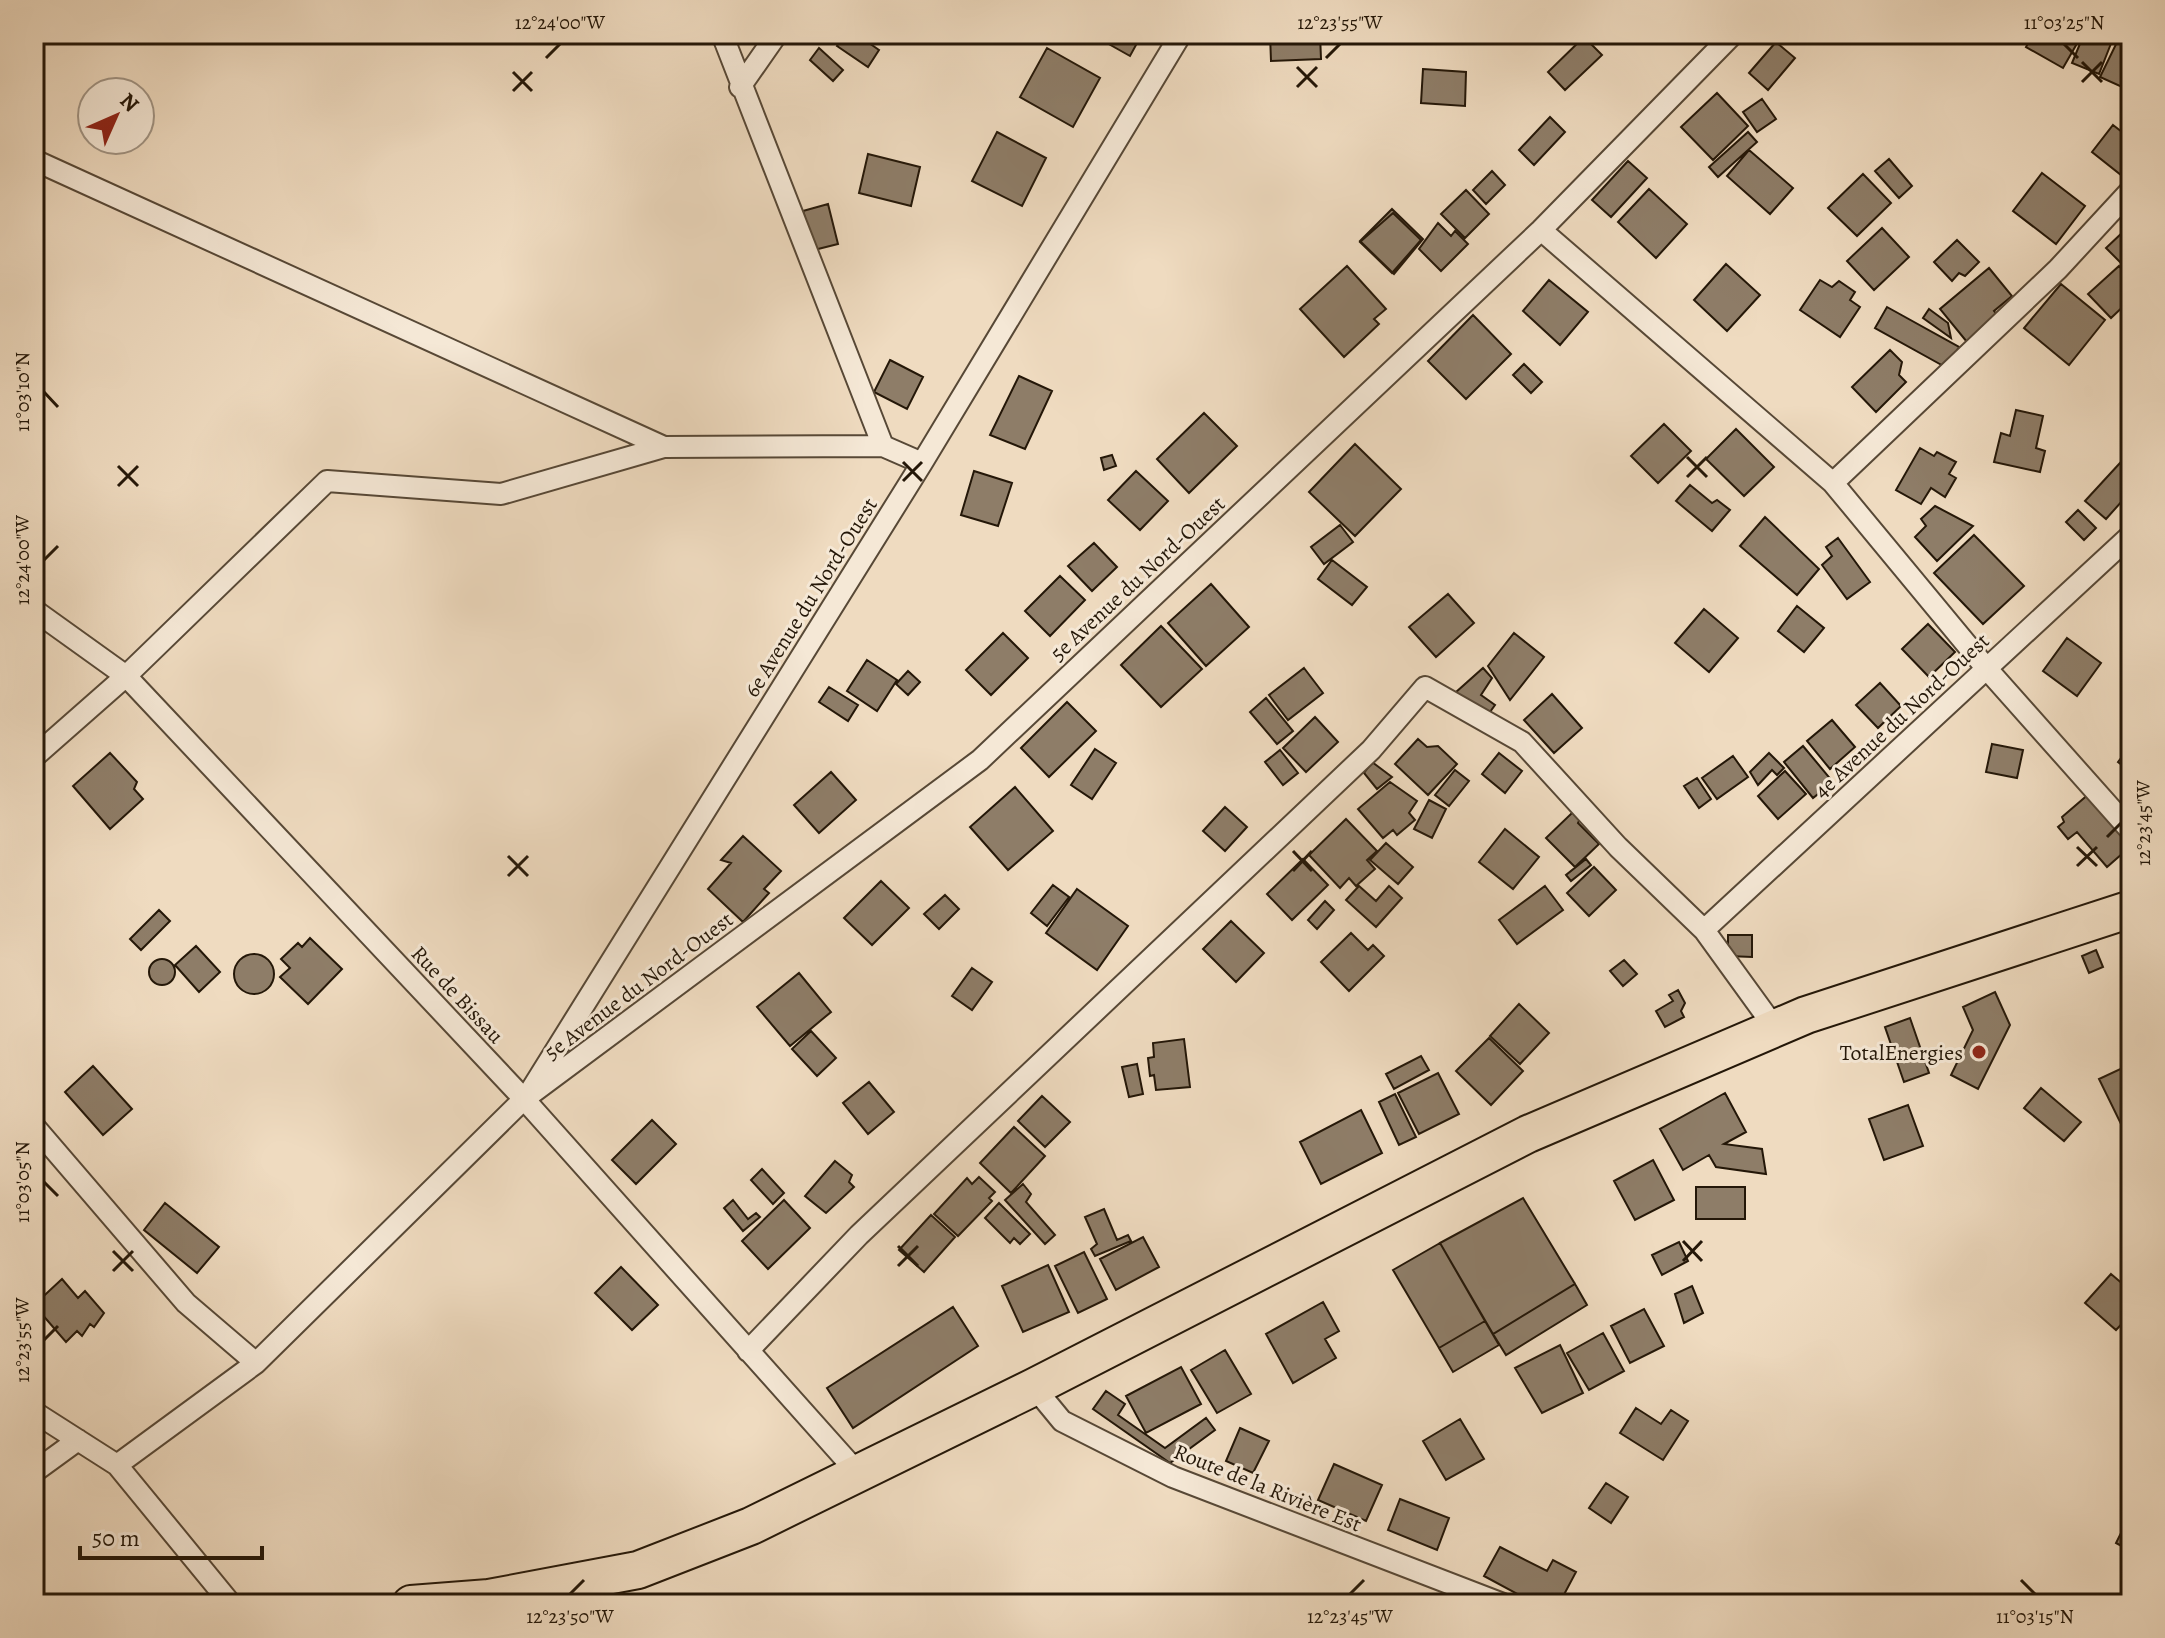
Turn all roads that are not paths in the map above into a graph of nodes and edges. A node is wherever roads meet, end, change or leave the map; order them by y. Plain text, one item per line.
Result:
1 (722, 34) edge
2 (777, 34) edge
3 (1181, 34) edge
4 (1733, 34) edge
5 (740, 87) junction
6 (34, 160) edge
7 (2131, 190) edge
8 (1541, 230) junction
9 (883, 446) junction
10 (664, 447) junction
11 (922, 463) junction
12 (1833, 483) junction
13 (2131, 535) edge
14 (34, 610) edge
15 (1987, 669) junction
16 (126, 676) junction
17 (34, 757) edge
18 (2131, 831) edge
19 (2131, 909) edge
20 (1704, 930) junction
21 (1775, 1028) junction
22 (524, 1099) junction
23 (34, 1126) edge
24 (748, 1351) junction
25 (256, 1363) junction
26 (1034, 1387) junction
27 (34, 1412) edge
28 (78, 1440) junction
29 (117, 1465) junction
30 (34, 1472) edge
31 (857, 1472) junction
32 (1453, 1596) edge
33 (231, 1604) edge
34 (411, 1604) edge
35 (1503, 1604) edge

1 - 5 street
2 - 5 street
3 - 11 street, 6e Avenue du Nord-Ouest
4 - 8 street, 5e Avenue du Nord-Ouest
5 - 9 street
6 - 10 street
7 - 12 street
8 - 12 street
8 - 22 street, 5e Avenue du Nord-Ouest
9 - 10 street
9 - 11 street
10 - 16 street
11 - 22 street, 6e Avenue du Nord-Ouest
12 - 15 street
13 - 15 street, 4e Avenue du Nord-Ouest
14 - 16 street, Rue de Bissau
15 - 18 street
15 - 20 street, 4e Avenue du Nord-Ouest
16 - 17 street
16 - 22 street, Rue de Bissau
19 - 21 highway
20 - 21 street
20 - 24 street
21 - 26 highway
22 - 24 street, Rue de Bissau
22 - 25 street
23 - 25 street
24 - 31 street, Rue de Bissau
25 - 29 street
26 - 31 highway
26 - 32 street, Route de la Rivière Est
27 - 28 street
28 - 29 street
28 - 30 street
29 - 33 street
31 - 34 highway
32 - 35 street, Route de la Rivière Est

